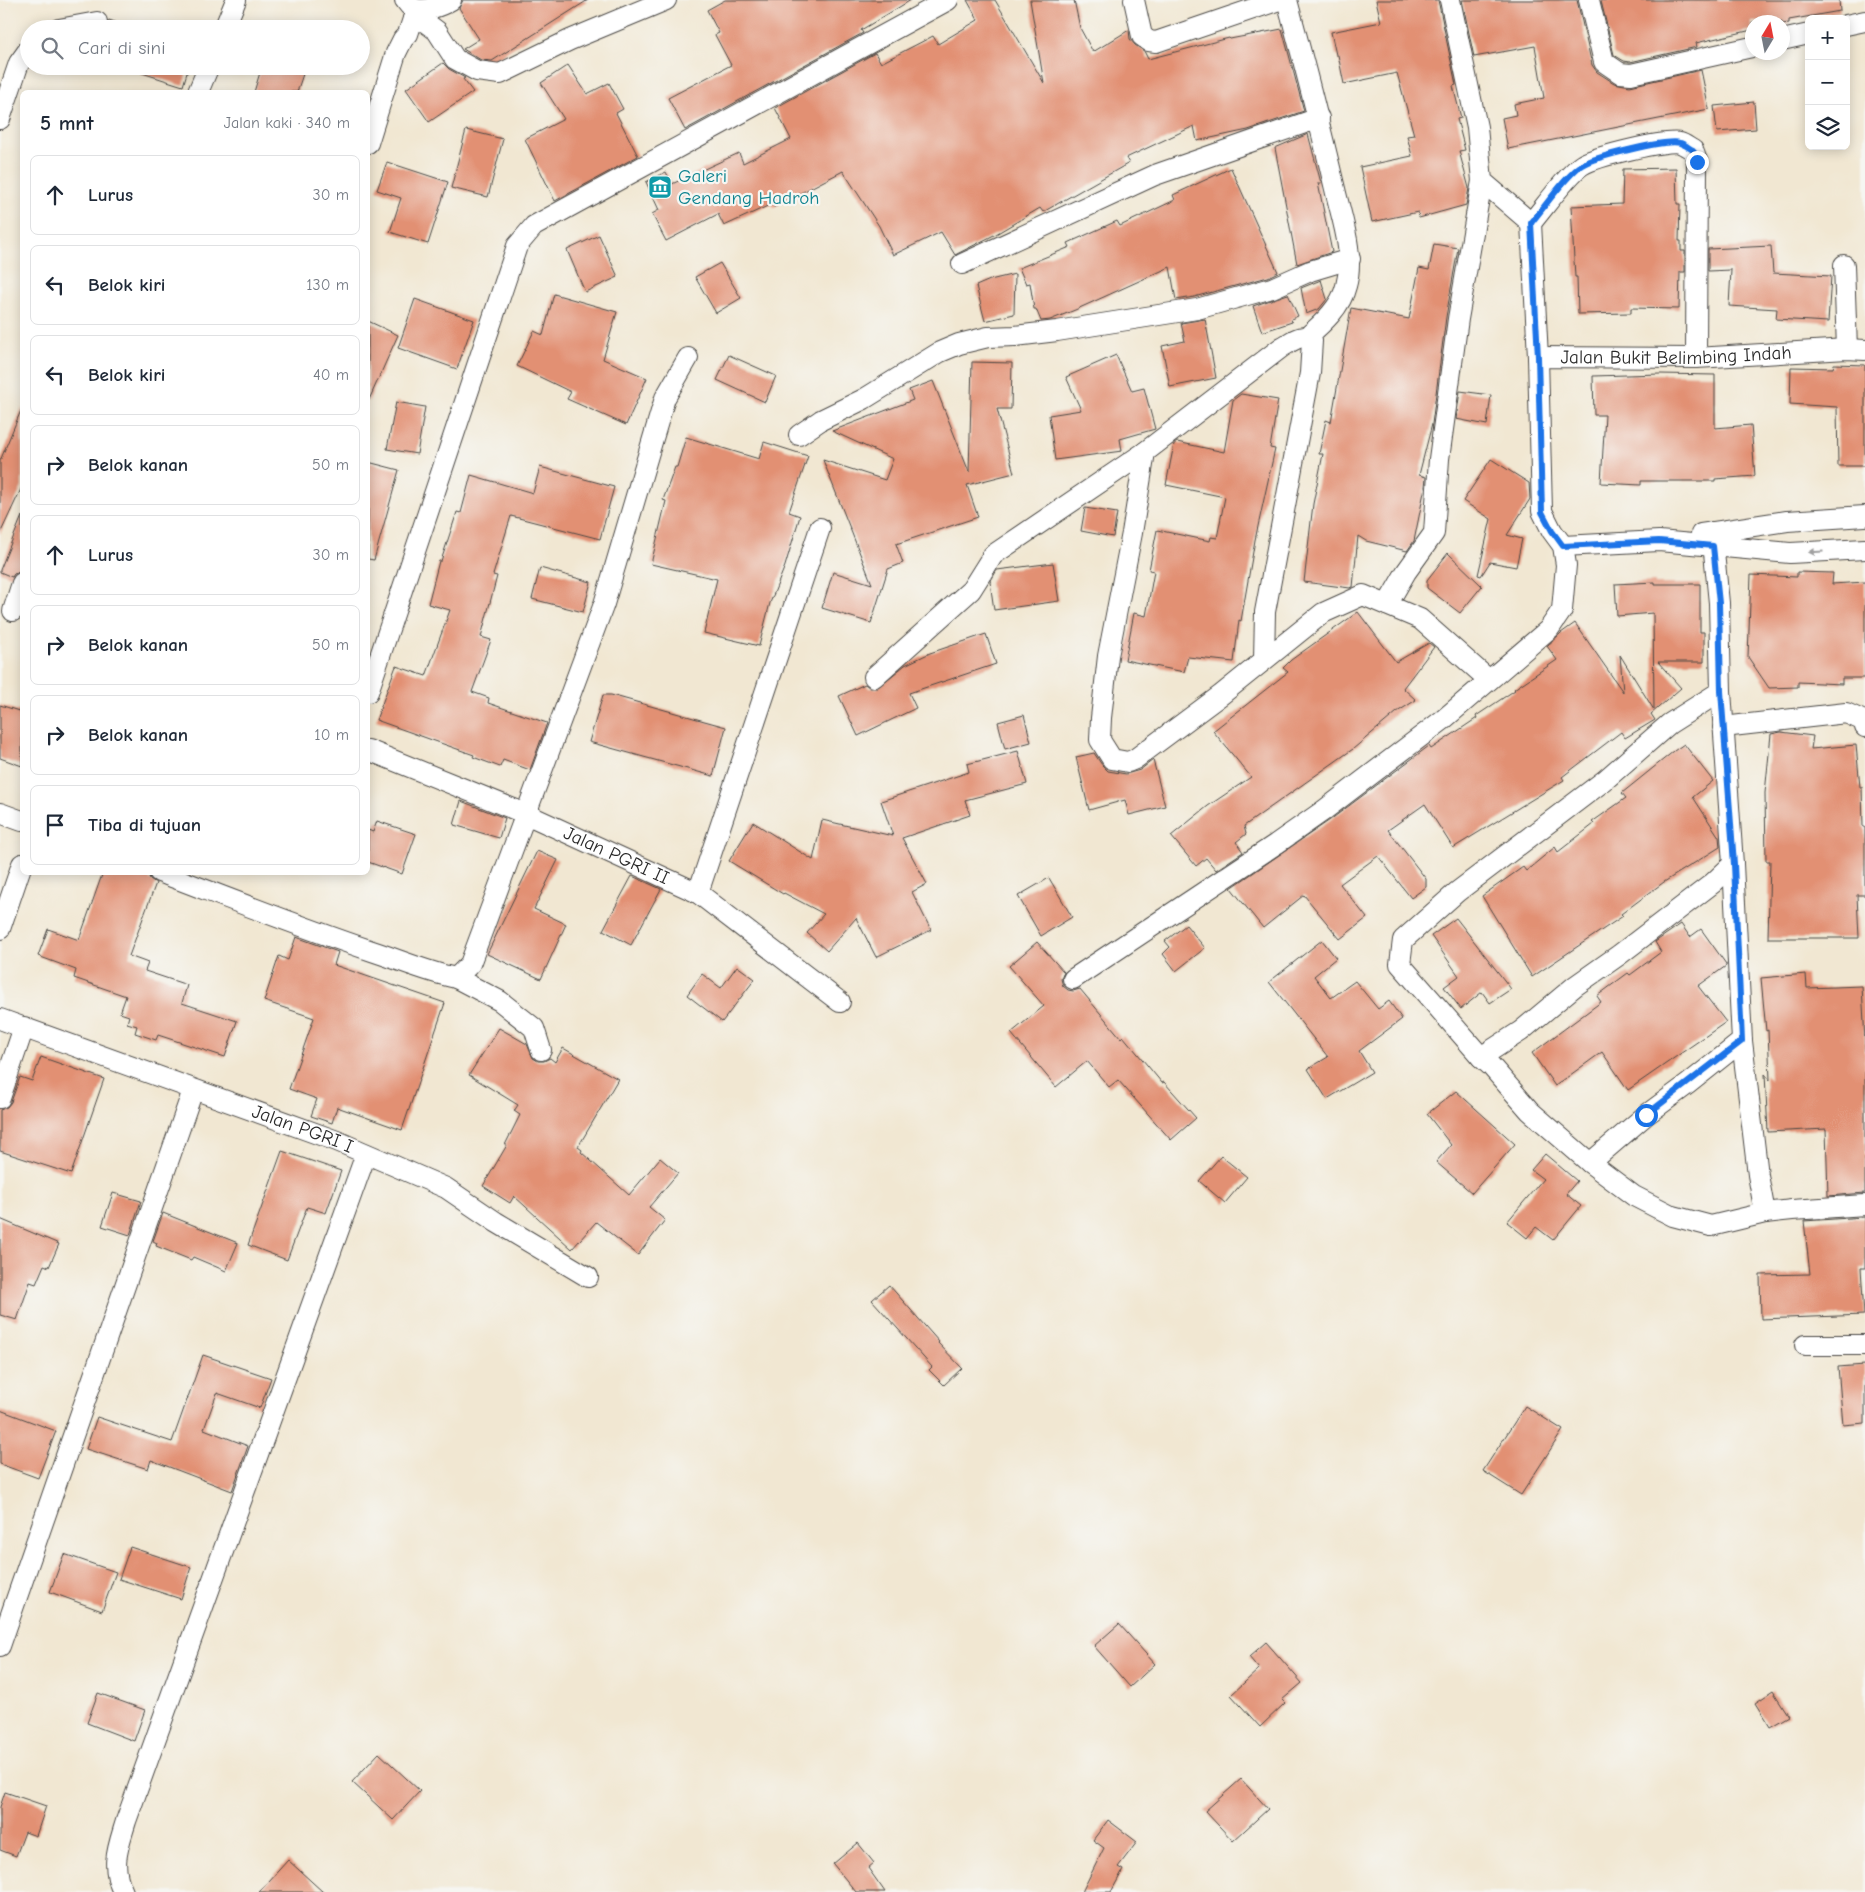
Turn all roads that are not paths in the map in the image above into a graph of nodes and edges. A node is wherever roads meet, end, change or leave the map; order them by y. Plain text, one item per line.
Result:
1 (236, 0) edge
2 (451, 0) edge
3 (666, 0) edge
4 (948, 0) edge
5 (1134, 0) edge
6 (1279, 0) edge
7 (1287, 0) edge
8 (1450, 0) edge
9 (1589, 0) edge
10 (414, 10) edge
11 (228, 20) edge
12 (1865, 21) edge
13 (1850, 24) edge
14 (1805, 35) edge
15 (1790, 38) edge
16 (1745, 48) edge
17 (20, 62) edge
18 (205, 75) edge
19 (199, 90) edge
20 (1319, 118) junction
21 (0, 119) edge
22 (370, 137) edge
23 (1482, 181) junction
24 (1531, 223) junction
25 (1350, 259) junction
26 (962, 264) dead end
27 (1844, 265) dead end
28 (1307, 336) junction
29 (1856, 350) edge
30 (1538, 357) junction
31 (688, 358) dead end
32 (1696, 358) junction
33 (799, 435) dead end
34 (1146, 452) junction
35 (1865, 516) edge
36 (820, 528) dead end
37 (1712, 539) junction
38 (1563, 546) junction
39 (1865, 548) edge
40 (20, 589) edge
41 (1387, 605) junction
42 (12, 611) edge
43 (1264, 660) junction
44 (874, 677) dead end
45 (1490, 680) junction
46 (370, 686) edge
47 (1721, 691) junction
48 (1865, 723) edge
49 (1723, 727) junction
50 (370, 751) edge
51 (0, 813) edge
52 (526, 814) junction
53 (20, 820) edge
54 (1734, 864) junction
55 (20, 870) edge
56 (167, 875) edge
57 (698, 893) junction
58 (0, 929) edge
59 (456, 978) junction
60 (1073, 979) dead end
61 (840, 1002) dead end
62 (0, 1019) edge
63 (24, 1027) junction
64 (1742, 1041) junction
65 (541, 1050) dead end
66 (1480, 1057) junction
67 (193, 1090) junction
68 (0, 1098) edge
69 (366, 1154) junction
70 (1590, 1163) junction
71 (1865, 1205) edge
72 (1765, 1213) junction
73 (588, 1277) dead end
74 (1805, 1344) dead end
75 (1865, 1345) edge
76 (0, 1646) edge
77 (122, 1892) edge

1 - 11 street
2 - 10 street
3 - 10 street
4 - 46 street
5 - 6 street
7 - 20 street
8 - 23 street
9 - 16 street
10 - 22 street
12 - 13 street
14 - 15 street
17 - 21 street
18 - 19 street
20 - 25 street
20 - 26 street
23 - 24 street
23 - 41 street
24 - 30 street
24 - 32 street
25 - 28 street
25 - 33 street
27 - 29 street
28 - 34 street
28 - 43 street
29 - 32 street, Jalan Bukit Belimbing Indah
30 - 32 street, Jalan Bukit Belimbing Indah
30 - 38 street, Jalan Bukit Belimbing Indah
31 - 52 street
34 - 43 street
34 - 44 street
35 - 37 street
36 - 57 street
37 - 38 street
39 -> 37 street
37 - 47 street
38 - 45 street
40 - 42 street
41 - 43 street
41 - 45 street
45 - 60 street
47 - 49 street
47 - 66 street
48 - 49 street
49 - 54 street
50 - 52 street, Jalan PGRI II
51 - 53 street
52 - 57 street, Jalan PGRI II
52 - 59 street
54 - 64 street
54 - 66 street
55 - 58 street
56 - 59 street
57 - 61 street, Jalan PGRI II
59 - 65 street
62 - 63 street, Jalan PGRI I
63 - 67 street, Jalan PGRI I
63 - 68 street
64 - 70 street
64 - 72 street
66 - 70 street
67 - 69 street, Jalan PGRI I
67 - 76 street
69 - 73 street, Jalan PGRI I
69 - 77 street
70 - 72 street
71 - 72 street
74 - 75 street

